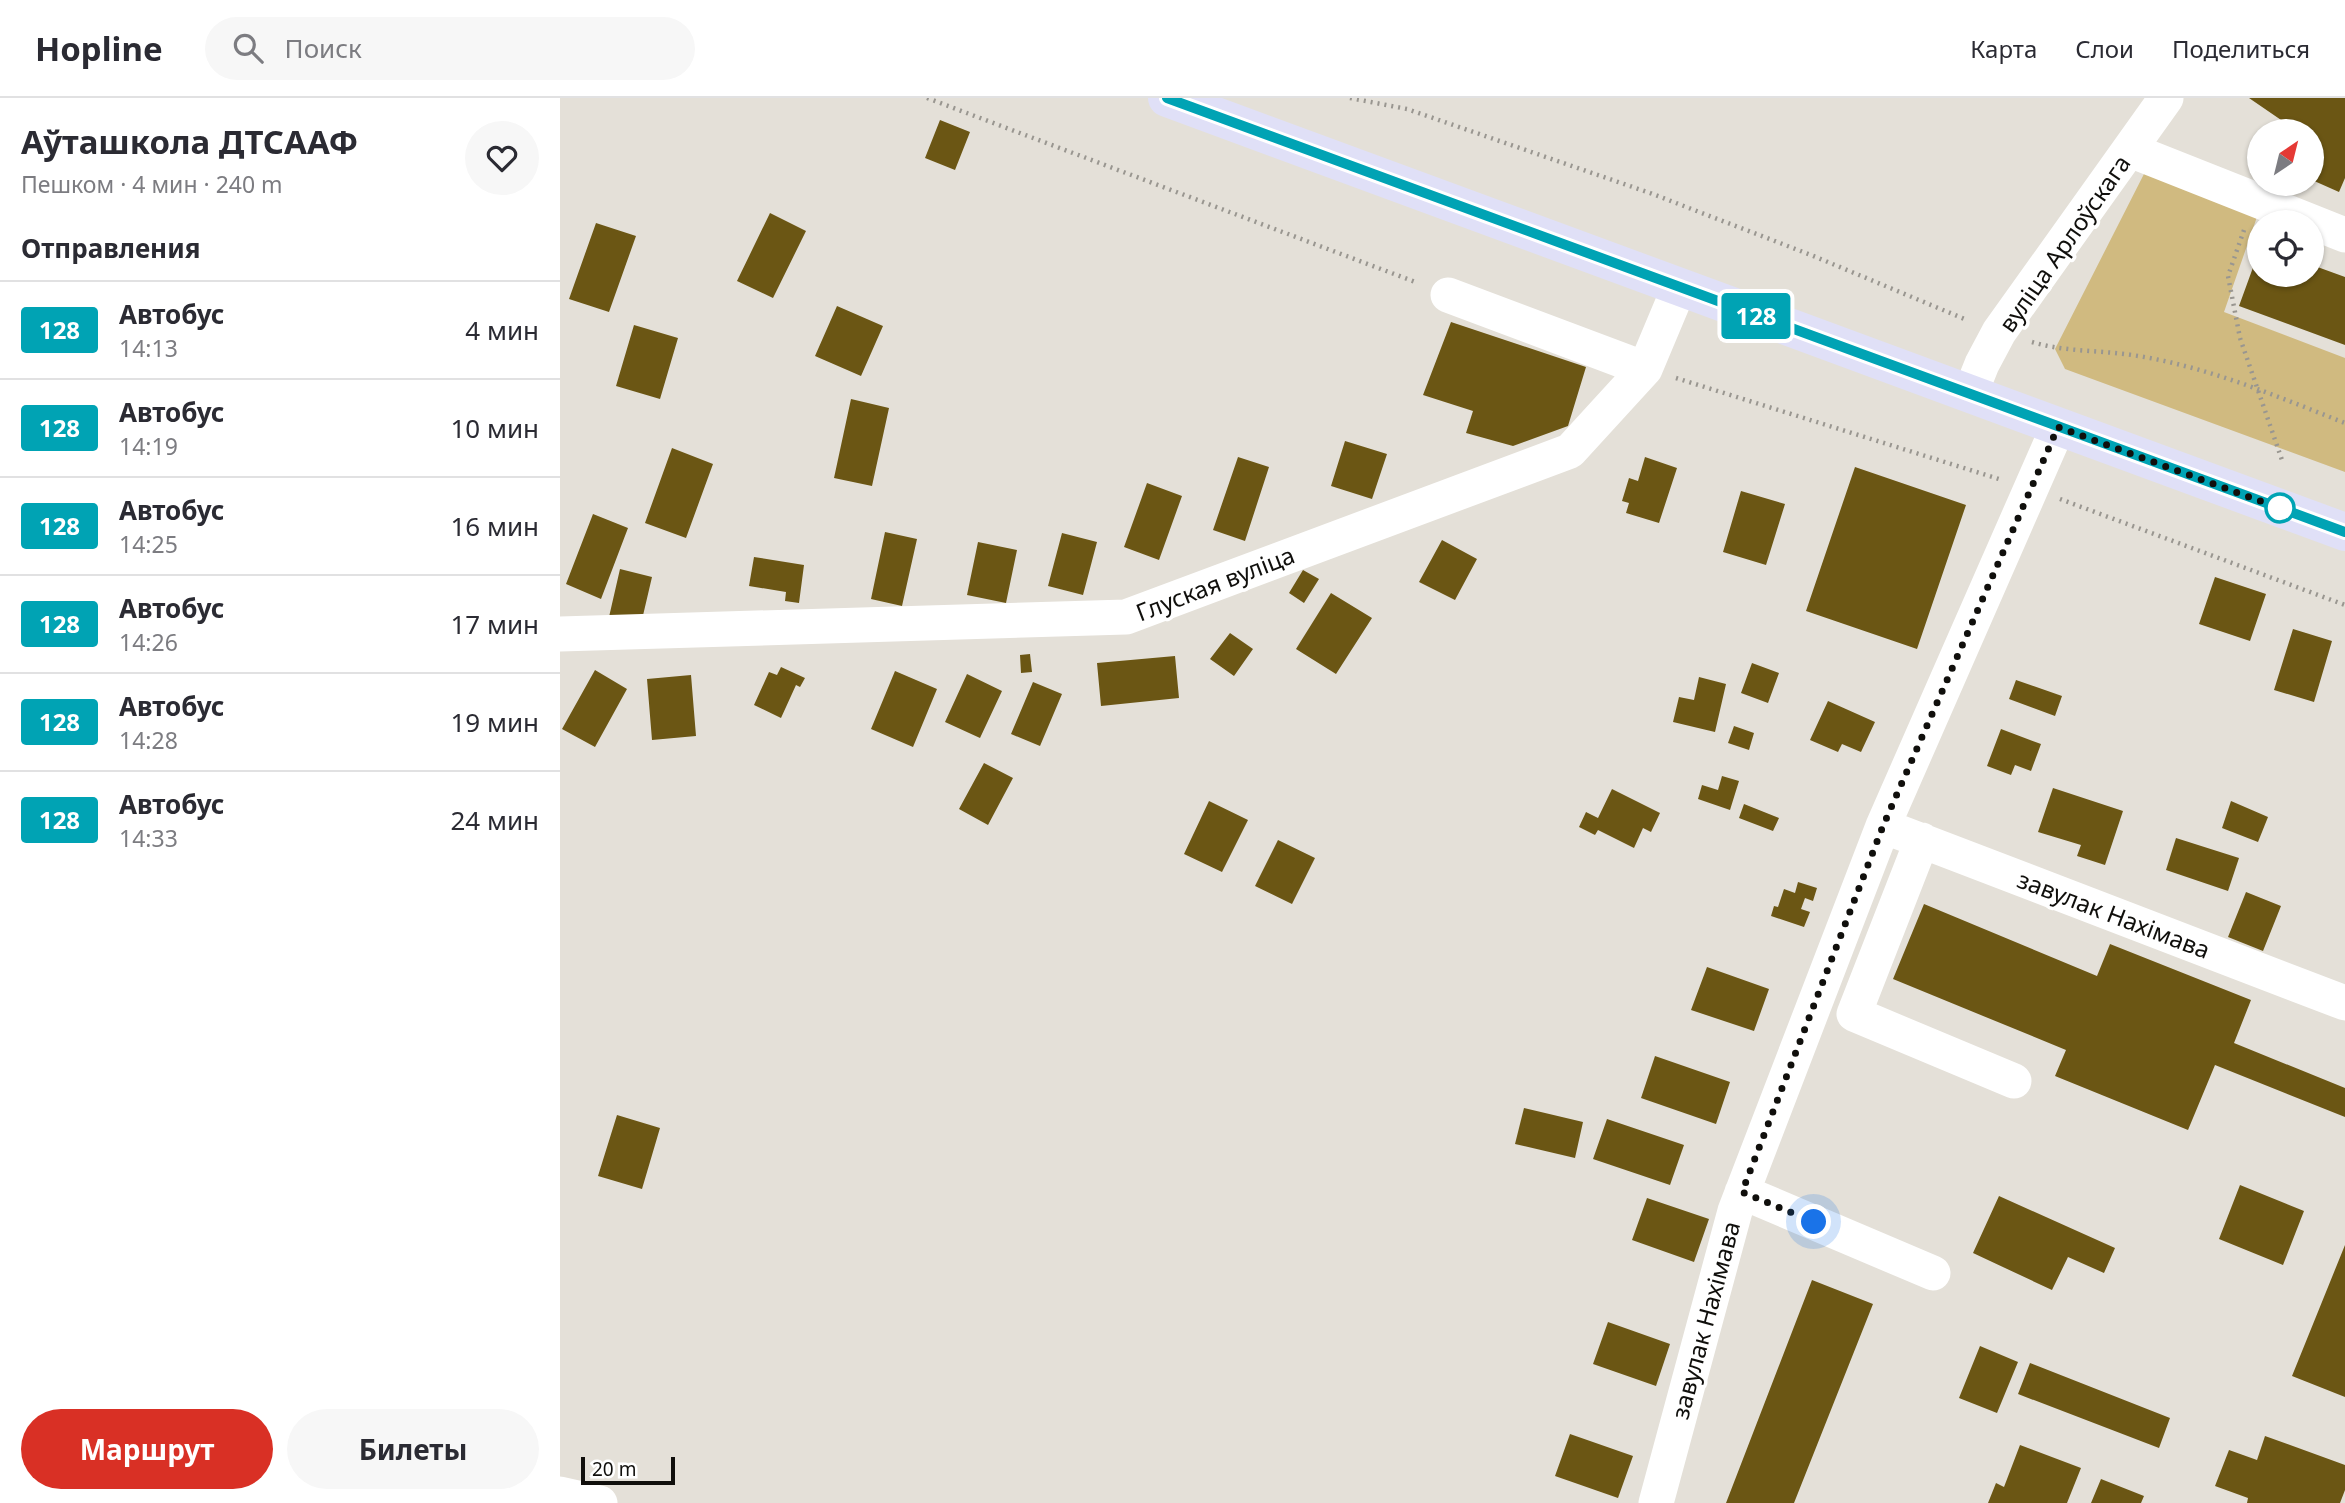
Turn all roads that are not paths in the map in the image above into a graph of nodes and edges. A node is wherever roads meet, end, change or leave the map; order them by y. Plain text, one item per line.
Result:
1 (1167, 98) edge
2 (2166, 98) edge
3 (2130, 150) junction
4 (2345, 234) edge
5 (1679, 288) junction
6 (1448, 295) road end
7 (1645, 369) junction
8 (1970, 394) junction
9 (2058, 427) junction
10 (2345, 532) edge
11 (560, 634) edge
12 (1883, 826) junction
13 (1922, 840) junction
14 (2345, 1003) edge
15 (2014, 1081) dead end
16 (1742, 1192) junction
17 (1933, 1273) dead end
18 (560, 1494) edge
19 (600, 1503) edge
20 (1656, 1503) edge

1 - 5 main road
2 - 3 street, вуліца Арлоўскага
3 - 4 street
3 - 8 street, вуліца Арлоўскага
5 - 7 street, Глуская вуліца
5 - 8 main road
6 - 7 street
7 - 11 street, Глуская вуліца
8 - 9 main road
9 - 10 main road
9 - 12 street, завулак Нахімава
12 - 13 street, завулак Нахімава
12 - 16 street, завулак Нахімава
13 - 14 street, завулак Нахімава
13 - 15 street
16 - 17 street
16 - 20 street, завулак Нахімава
18 - 19 street

